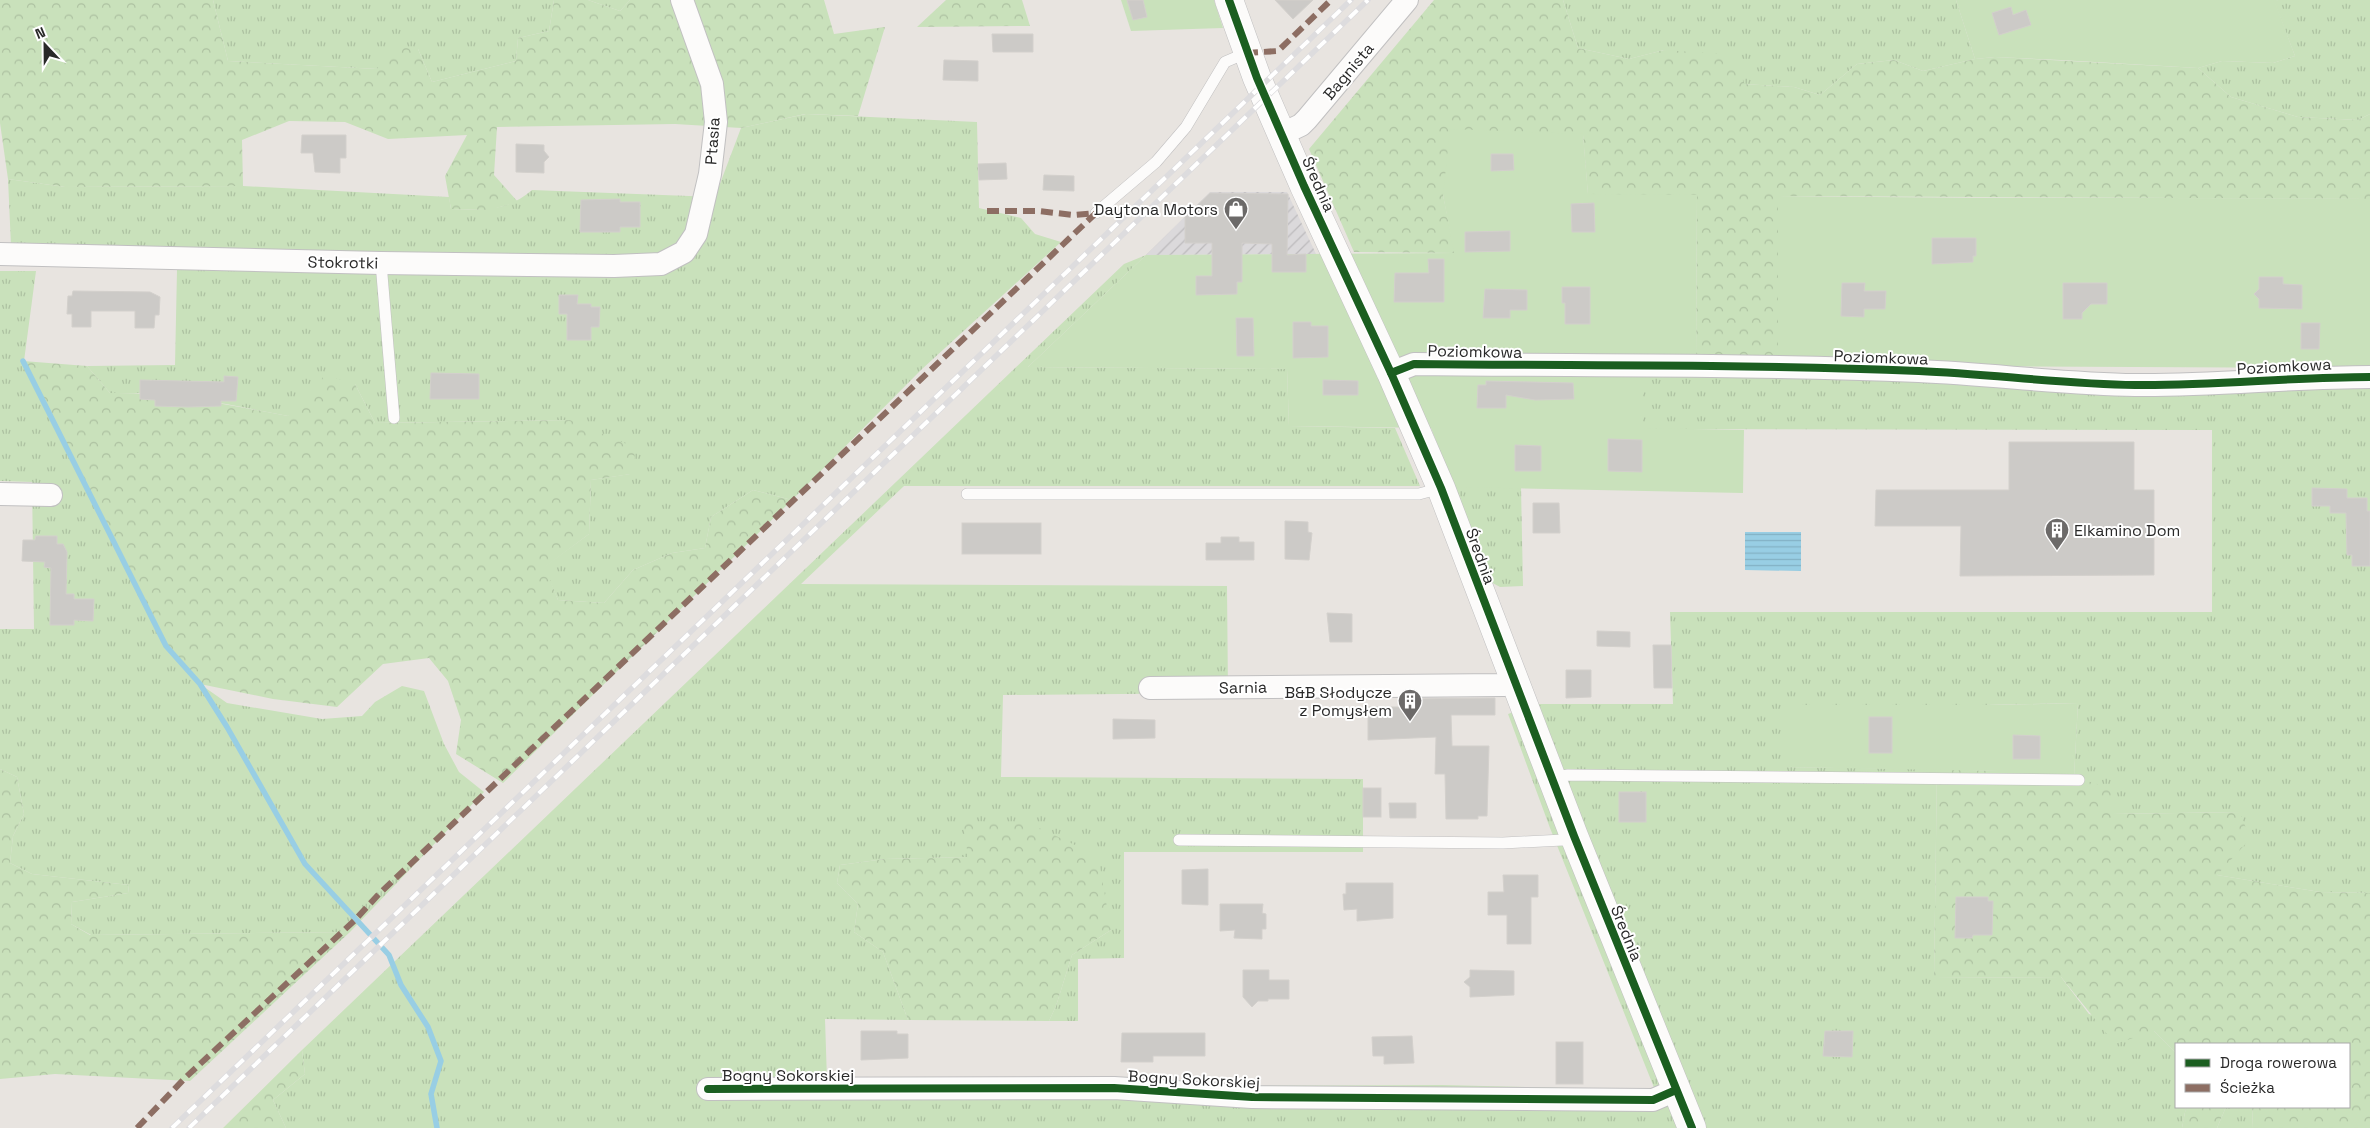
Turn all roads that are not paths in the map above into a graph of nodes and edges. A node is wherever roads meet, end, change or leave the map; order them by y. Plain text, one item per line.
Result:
1 (682, 0) edge
2 (1229, 0) edge
3 (1407, 0) edge
4 (1246, 53) junction
5 (1282, 134) junction
6 (1096, 213) dead end
7 (684, 252) joint
8 (0, 254) edge
9 (381, 263) junction
10 (1391, 373) junction
11 (2370, 376) edge
12 (394, 418) dead end
13 (1441, 488) junction
14 (0, 494) edge
15 (967, 494) dead end
16 (51, 495) dead end
17 (1515, 681) junction
18 (1150, 688) dead end
19 (1551, 778) junction
20 (2079, 780) dead end
21 (1574, 836) junction
22 (1179, 840) dead end
23 (708, 1089) dead end
24 (1676, 1090) junction
25 (1692, 1128) edge

1 - 7 street, Ptasia
2 - 4 street, Średnia
3 - 5 street, Bagnista
4 - 5 street, Średnia
4 - 6 lane
5 - 10 street, Średnia
7 - 9 street, Stokrotki
8 - 9 street, Stokrotki
9 - 12 lane
10 - 11 street, Poziomkowa
10 - 13 street, Średnia
13 - 15 lane
13 - 17 street, Średnia
14 - 16 street
17 - 18 street, Sarnia
17 - 19 street, Średnia
19 - 20 lane
19 - 21 street, Średnia
21 - 22 lane
21 - 24 street, Średnia
23 - 24 street, Bogny Sokorskiej
24 - 25 street, Średnia

